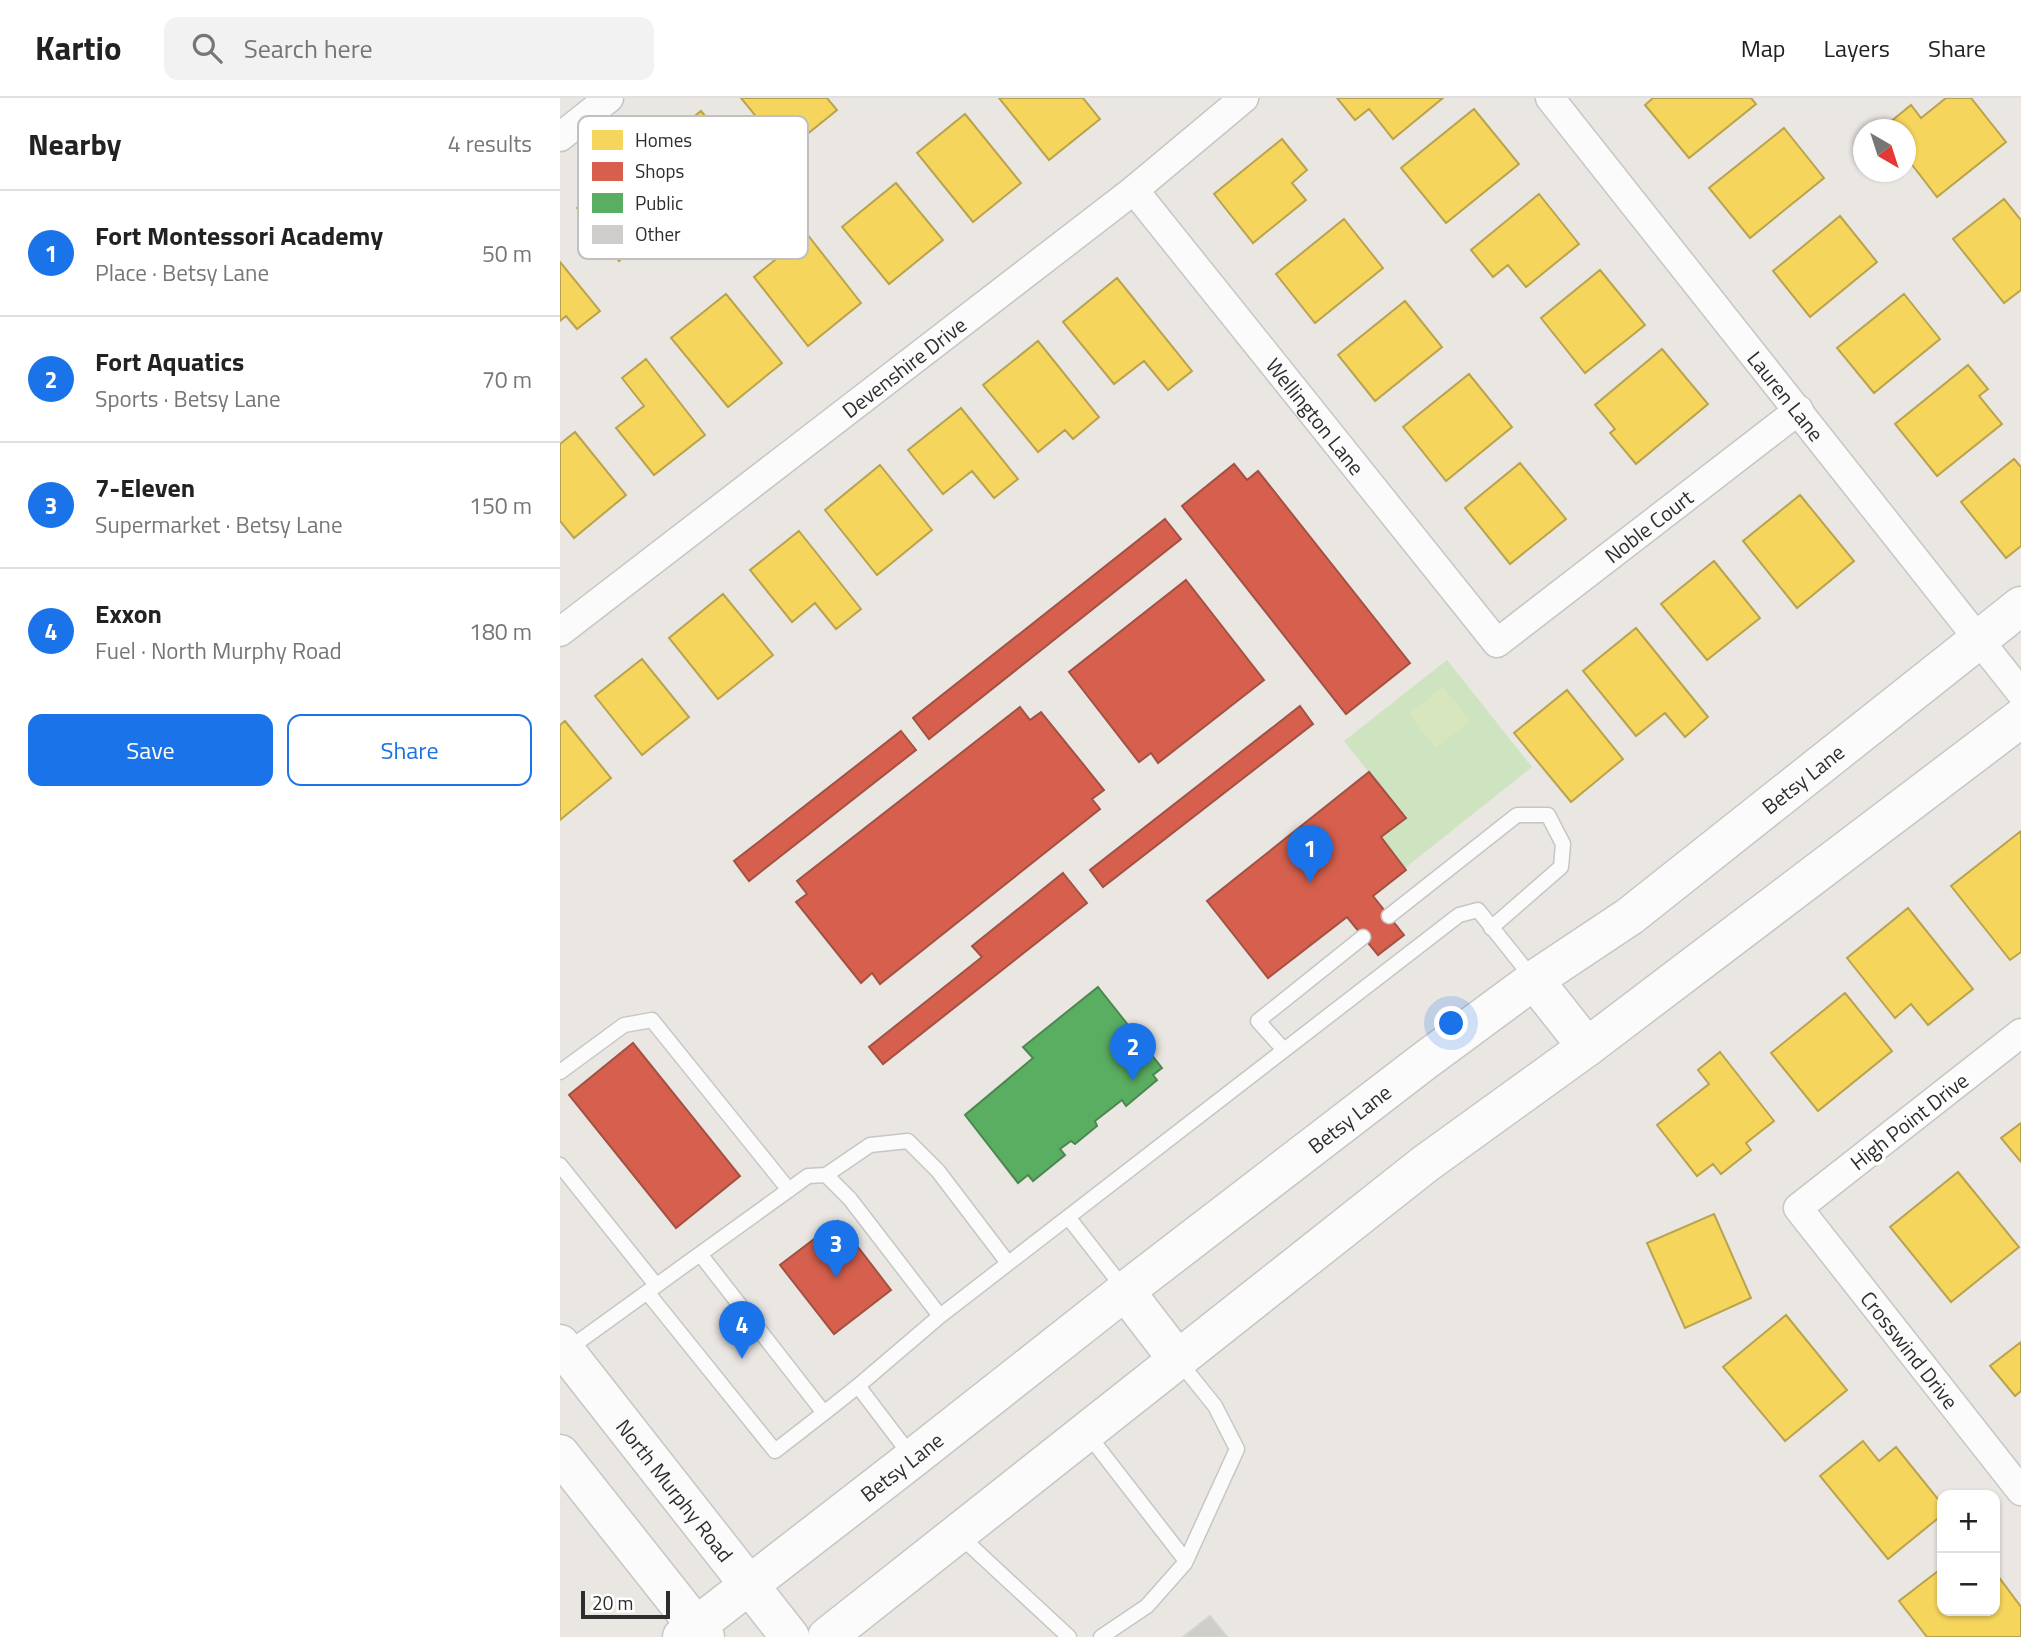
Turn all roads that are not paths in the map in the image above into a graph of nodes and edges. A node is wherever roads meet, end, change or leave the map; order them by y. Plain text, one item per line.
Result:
1 (609, 98) edge
2 (1244, 98) edge
3 (1550, 98) edge
4 (587, 116) edge
5 (578, 123) edge
6 (560, 138) edge
7 (1134, 190) junction
8 (1799, 410) junction
9 (2021, 606) edge
10 (560, 632) edge
11 (1980, 641) junction
12 (1497, 643) joint
13 (2021, 693) edge
14 (2021, 718) edge
15 (1389, 916) dead end
16 (1491, 928) junction
17 (1363, 937) dead end
18 (1534, 980) junction
19 (2021, 1033) edge
20 (1587, 1047) junction
21 (1284, 1050) junction
22 (560, 1072) edge
23 (560, 1165) edge
24 (826, 1175) junction
25 (789, 1190) junction
26 (1798, 1208) joint
27 (1068, 1217) junction
28 (700, 1254) junction
29 (1008, 1263) junction
30 (652, 1289) junction
31 (1125, 1290) junction
32 (940, 1316) junction
33 (563, 1347) edge
34 (1178, 1360) junction
35 (858, 1386) junction
36 (824, 1413) junction
37 (1085, 1432) junction
38 (560, 1454) edge
39 (913, 1458) junction
40 (2021, 1491) edge
41 (957, 1532) junction
42 (1186, 1561) junction
43 (748, 1586) junction
44 (695, 1633) edge
45 (790, 1637) edge
46 (827, 1637) edge
47 (1069, 1637) edge
48 (1101, 1637) edge

1 - 4 street
2 - 7 street, Devenshire Drive
3 - 8 street, Lauren Lane
5 - 6 street
7 - 10 street, Devenshire Drive
7 - 12 street, Wellington Lane
8 - 11 street, Lauren Lane
8 - 12 street, Noble Court
9 - 11 main road, Betsy Lane
11 - 13 street, Lauren Lane
11 - 18 main road, Betsy Lane
14 - 20 main road
15 - 16 lane
16 - 18 lane
16 - 21 lane
17 - 21 lane
18 - 20 main road
18 - 31 main road, Betsy Lane
19 - 26 street, High Point Drive
20 - 34 main road
21 - 27 lane
22 - 25 lane
23 - 30 lane
24 - 25 lane
24 - 29 lane
24 - 32 lane
25 - 28 lane
26 - 40 street, Crosswind Drive
27 - 29 lane
27 - 31 lane
28 - 30 lane
28 - 36 lane
29 - 32 lane
30 - 33 lane
30 - 36 lane
31 - 34 main road
31 - 39 main road, Betsy Lane
32 - 35 lane
33 - 43 main road, North Murphy Road
34 - 37 main road
34 - 42 lane
35 - 36 lane
35 - 39 lane
37 - 41 main road
37 - 42 lane
38 - 44 main road
39 - 43 main road, Betsy Lane
41 - 46 main road
41 - 47 lane
42 - 48 lane
43 - 44 main road, Betsy Lane
43 - 45 main road, North Murphy Road

